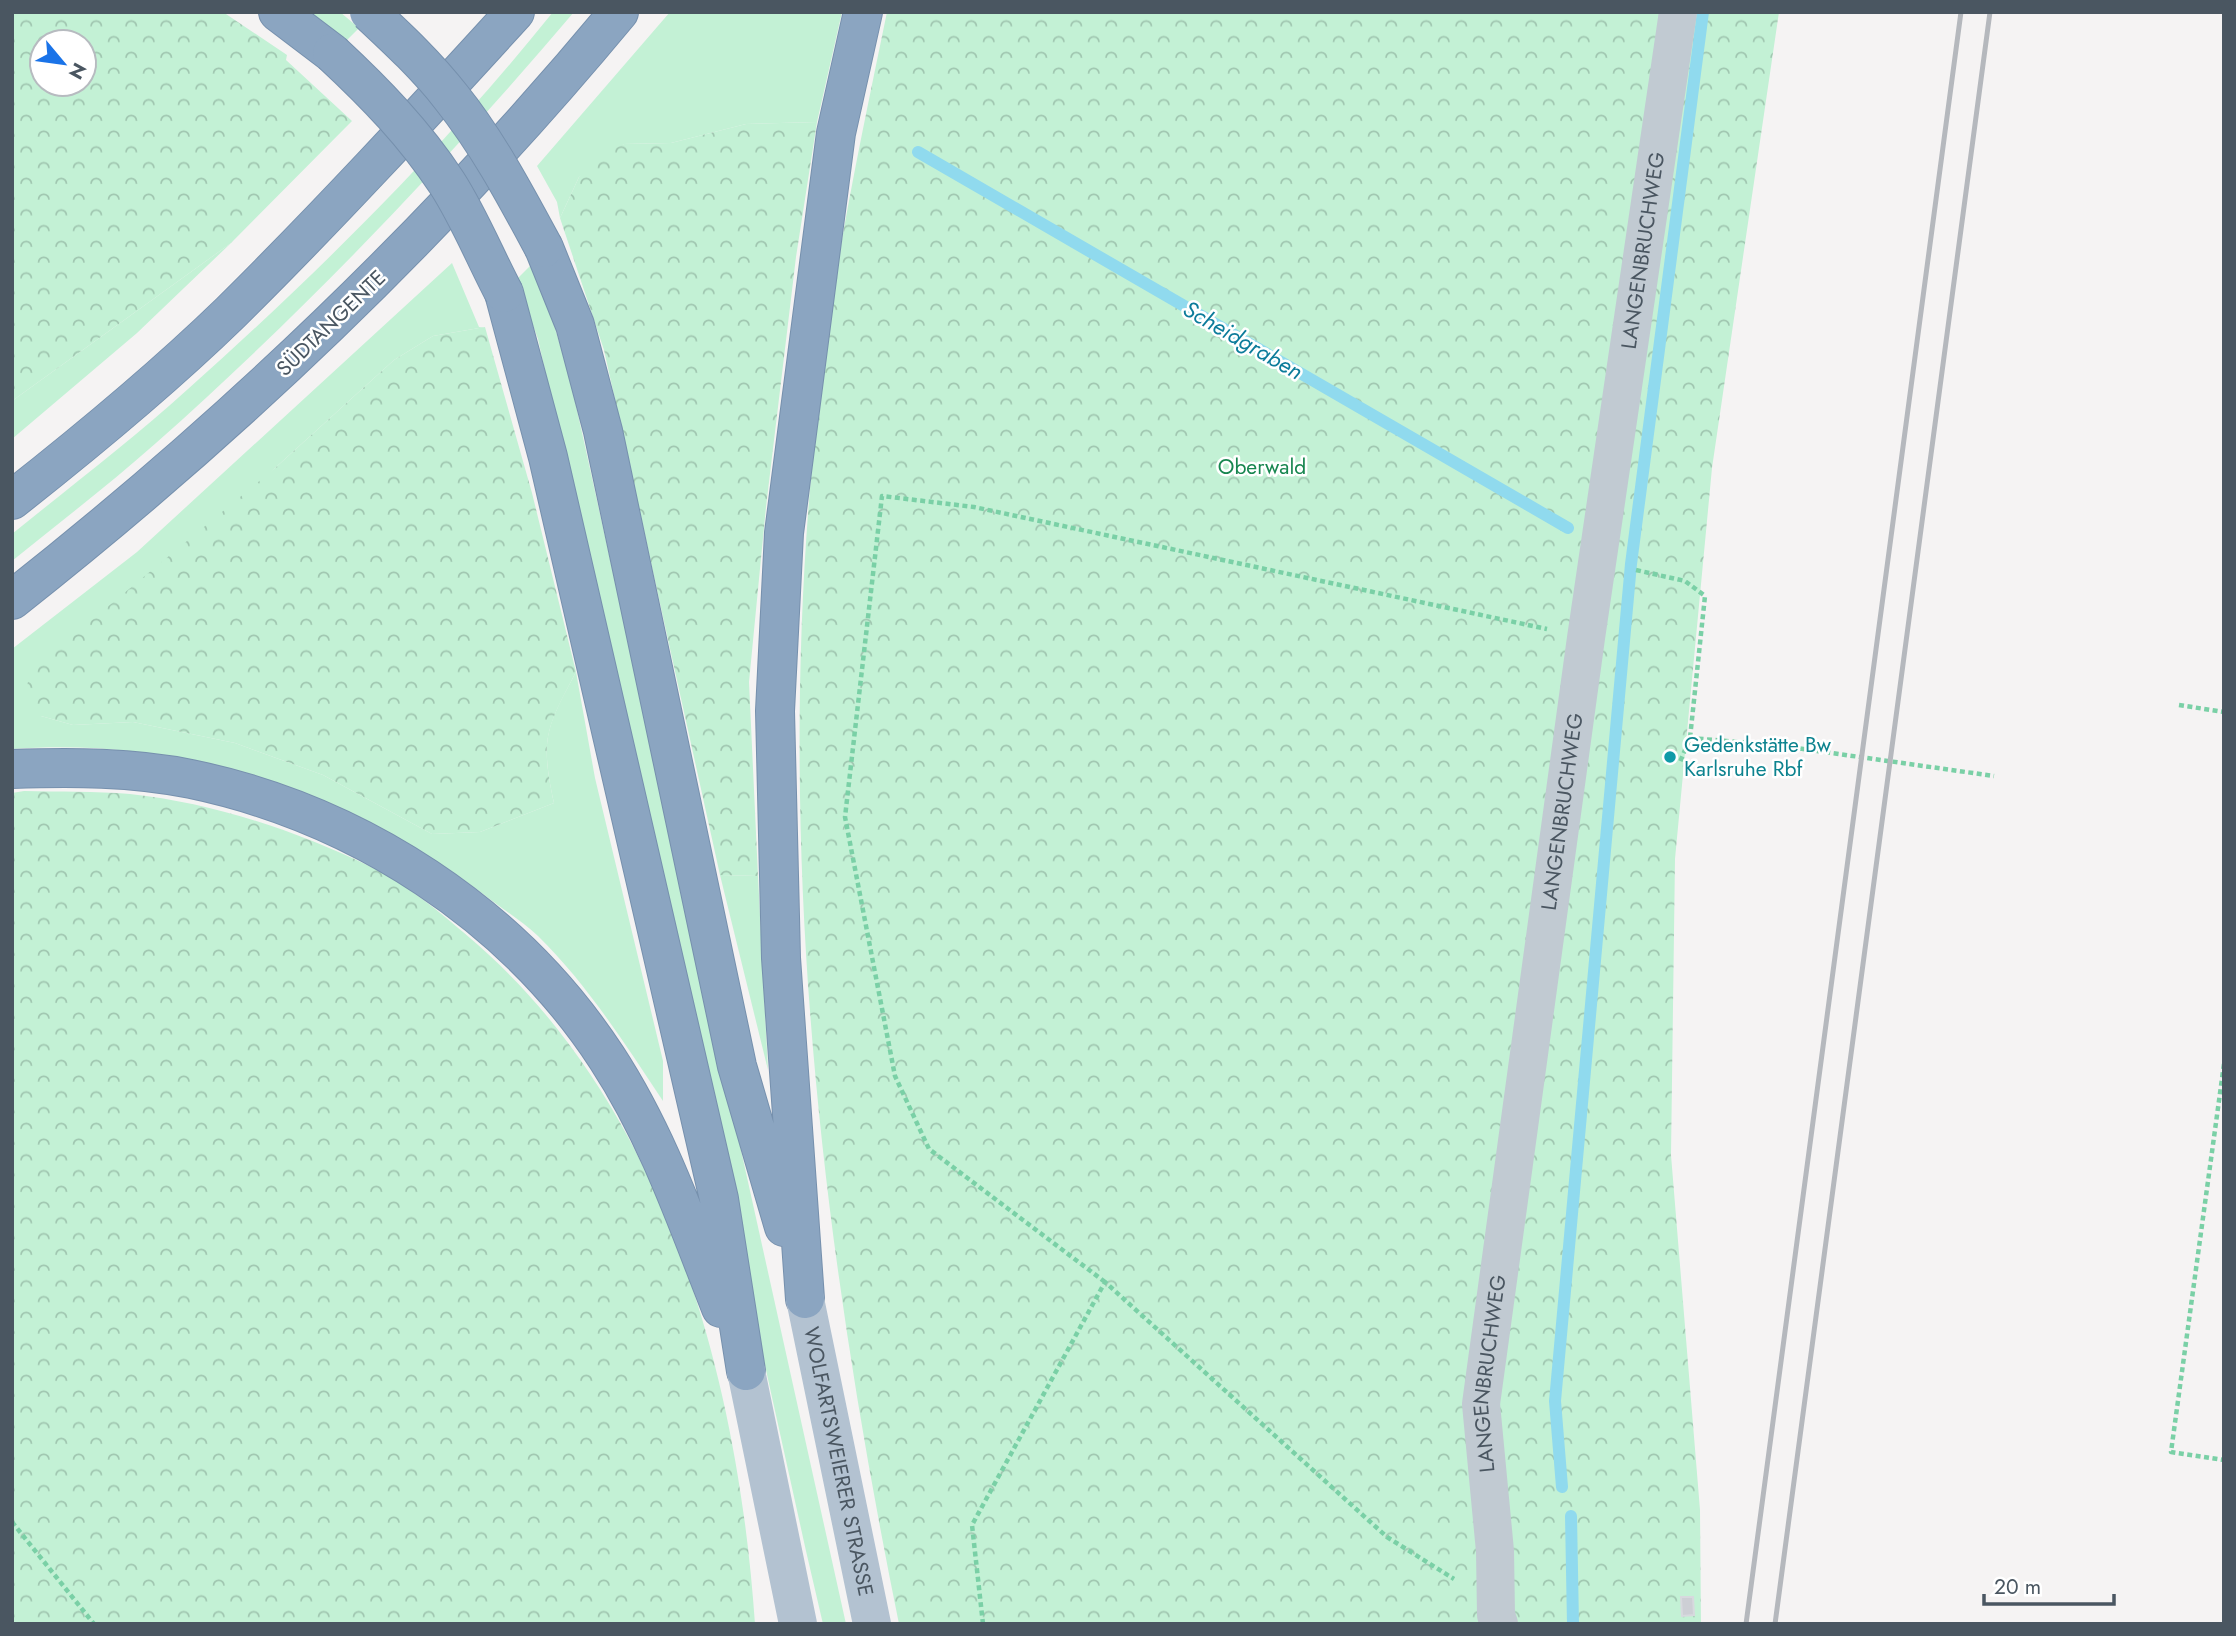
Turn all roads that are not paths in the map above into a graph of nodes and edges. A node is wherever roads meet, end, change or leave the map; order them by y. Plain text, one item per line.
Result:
1 (278, 12) edge
2 (369, 12) edge
3 (515, 12) edge
4 (619, 12) edge
5 (863, 12) edge
6 (1678, 12) edge
7 (12, 500) edge
8 (12, 600) edge
9 (12, 769) edge
10 (805, 1299) junction
11 (746, 1371) junction
12 (1497, 1619) edge
13 (798, 1624) edge
14 (872, 1624) edge

1 - 11 highway, bridge
2 - 10 highway, bridge
3 - 7 highway
4 - 8 highway, SÜDTANGENTE
5 - 10 highway
6 - 12 lane, LANGENBRUCHWEG
9 - 11 highway
10 - 14 main road, WOLFARTSWEIERER STRASSE
11 - 13 main road

